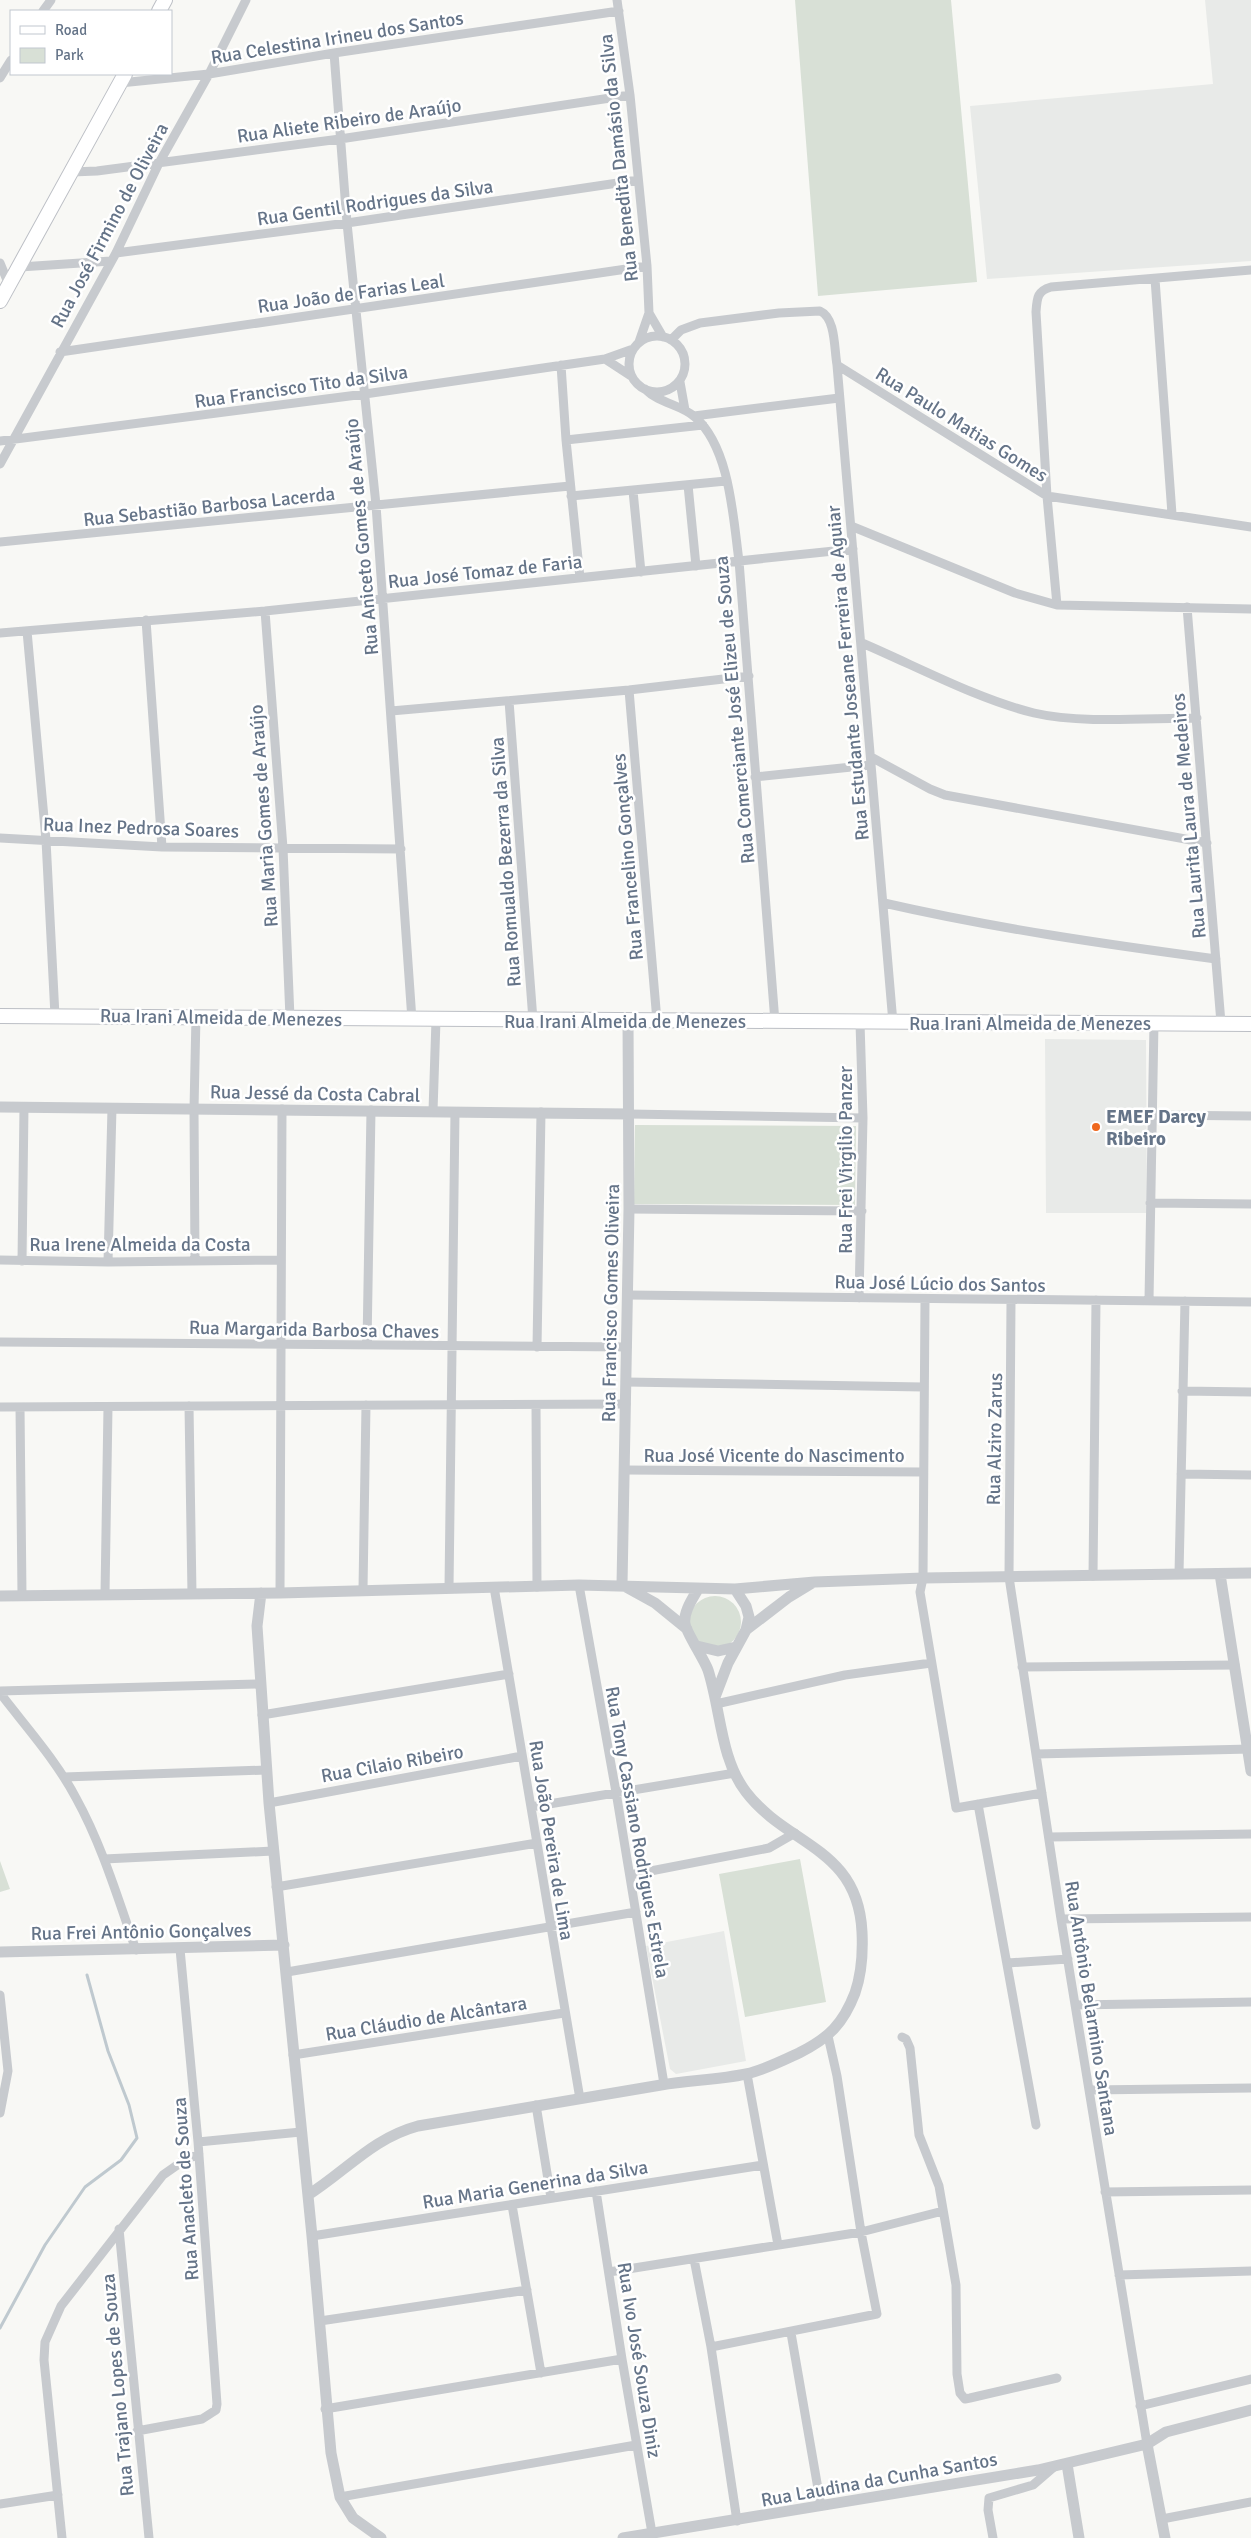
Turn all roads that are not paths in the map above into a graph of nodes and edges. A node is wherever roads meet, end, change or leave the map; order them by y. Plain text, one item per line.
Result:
1 (246, 0) edge
2 (617, 0) edge
3 (619, 11) junction
4 (334, 53) junction
5 (10, 62) edge
6 (209, 74) junction
7 (0, 77) edge
8 (122, 78) edge
9 (630, 95) junction
10 (340, 139) junction
11 (159, 163) junction
12 (72, 172) junction
13 (638, 180) junction
14 (347, 223) junction
15 (114, 257) junction
16 (0, 263) edge
17 (647, 266) junction
18 (20, 267) junction
19 (1251, 270) edge
20 (1155, 279) junction
21 (9, 285) junction
22 (0, 301) edge
23 (358, 309) junction
24 (649, 313) junction
25 (667, 338) junction
26 (636, 345) junction
27 (60, 352) junction
28 (605, 359) junction
29 (561, 365) junction
30 (837, 365) junction
31 (631, 376) junction
32 (680, 382) junction
33 (644, 389) junction
34 (366, 394) junction
35 (839, 398) junction
36 (684, 410) junction
37 (694, 416) junction
38 (703, 425) junction
39 (12, 440) junction
40 (566, 440) junction
41 (0, 441) edge
42 (0, 464) edge
43 (726, 481) junction
44 (688, 485) junction
45 (570, 486) junction
46 (633, 490) junction
47 (571, 496) junction
48 (1047, 496) junction
49 (376, 506) junction
50 (1172, 514) junction
51 (851, 526) junction
52 (1251, 527) edge
53 (0, 542) edge
54 (853, 549) junction
55 (739, 561) junction
56 (696, 566) junction
57 (641, 572) junction
58 (580, 578) junction
59 (383, 597) junction
60 (1057, 604) junction
61 (1188, 607) junction
62 (1251, 609) edge
63 (265, 611) junction
64 (146, 620) junction
65 (27, 631) junction
66 (0, 633) edge
67 (862, 642) junction
68 (749, 676) junction
69 (629, 690) junction
70 (509, 701) junction
71 (391, 711) junction
72 (1197, 718) junction
73 (871, 761) junction
74 (755, 777) junction
75 (0, 838) edge
76 (46, 840) junction
77 (1207, 843) junction
78 (162, 847) junction
79 (283, 848) junction
80 (401, 848) junction
81 (884, 903) junction
82 (1216, 959) junction
83 (0, 1016) edge
84 (54, 1016) junction
85 (196, 1016) junction
86 (290, 1018) junction
87 (412, 1020) junction
88 (436, 1020) junction
89 (534, 1020) junction
90 (628, 1020) junction
91 (657, 1020) junction
92 (775, 1022) junction
93 (1154, 1022) junction
94 (860, 1023) junction
95 (893, 1023) junction
96 (1221, 1023) junction
97 (1251, 1024) edge
98 (0, 1107) edge
99 (24, 1107) junction
100 (112, 1108) junction
101 (194, 1109) junction
102 (282, 1109) junction
103 (371, 1110) junction
104 (433, 1112) junction
105 (455, 1112) junction
106 (541, 1112) junction
107 (629, 1114) junction
108 (1152, 1115) junction
109 (1251, 1116) edge
110 (863, 1118) junction
111 (1150, 1204) junction
112 (1251, 1204) edge
113 (629, 1209) junction
114 (862, 1211) junction
115 (0, 1260) edge
116 (195, 1260) junction
117 (280, 1260) junction
118 (22, 1261) junction
119 (108, 1262) junction
120 (628, 1295) junction
121 (859, 1298) junction
122 (925, 1300) junction
123 (1096, 1300) junction
124 (1149, 1300) junction
125 (1011, 1301) junction
126 (1184, 1301) junction
127 (1251, 1302) edge
128 (0, 1342) edge
129 (282, 1344) junction
130 (367, 1346) junction
131 (451, 1346) junction
132 (537, 1347) junction
133 (627, 1347) junction
134 (626, 1382) junction
135 (923, 1387) junction
136 (1182, 1391) junction
137 (1251, 1392) edge
138 (626, 1404) junction
139 (450, 1405) junction
140 (536, 1405) junction
141 (189, 1406) junction
142 (280, 1406) junction
143 (366, 1406) junction
144 (20, 1407) junction
145 (108, 1407) junction
146 (0, 1408) edge
147 (626, 1470) junction
148 (923, 1472) junction
149 (1181, 1474) junction
150 (1251, 1475) edge
151 (1251, 1573) edge
152 (1179, 1574) junction
153 (1220, 1574) junction
154 (1093, 1576) junction
155 (1009, 1577) junction
156 (923, 1578) junction
157 (815, 1582) junction
158 (579, 1585) junction
159 (622, 1585) junction
160 (494, 1587) junction
161 (537, 1587) junction
162 (449, 1588) junction
163 (698, 1589) junction
164 (735, 1589) junction
165 (363, 1590) junction
166 (261, 1593) junction
167 (280, 1593) junction
168 (105, 1594) junction
169 (192, 1594) junction
170 (22, 1595) junction
171 (0, 1596) edge
172 (687, 1629) junction
173 (746, 1630) junction
174 (697, 1646) junction
175 (736, 1647) junction
176 (930, 1662) junction
177 (1235, 1665) junction
178 (1022, 1667) junction
179 (509, 1674) junction
180 (260, 1684) junction
181 (0, 1692) edge
182 (716, 1700) junction
183 (262, 1715) junction
184 (1249, 1750) edge
185 (1036, 1754) junction
186 (522, 1756) junction
187 (266, 1770) junction
188 (1251, 1771) edge
189 (735, 1772) junction
190 (64, 1777) junction
191 (616, 1792) junction
192 (1042, 1793) junction
193 (269, 1803) junction
194 (978, 1804) junction
195 (531, 1807) junction
196 (795, 1833) junction
197 (1251, 1834) edge
198 (1049, 1837) junction
199 (537, 1843) junction
200 (273, 1851) junction
201 (104, 1859) junction
202 (630, 1875) junction
203 (276, 1887) junction
204 (636, 1912) junction
205 (1251, 1917) edge
206 (1061, 1919) junction
207 (550, 1928) junction
208 (284, 1945) junction
209 (180, 1949) junction
210 (136, 1950) junction
211 (0, 1952) edge
212 (1068, 1959) junction
213 (1008, 1963) junction
214 (287, 1972) junction
215 (0, 1995) edge
216 (1251, 2002) edge
217 (1076, 2004) junction
218 (564, 2013) junction
219 (828, 2036) junction
220 (902, 2037) dead end
221 (293, 2055) junction
222 (747, 2074) junction
223 (664, 2084) junction
224 (1251, 2088) edge
225 (1089, 2090) junction
226 (580, 2099) junction
227 (536, 2105) junction
228 (0, 2113) edge
229 (1036, 2125) dead end
230 (301, 2132) junction
231 (198, 2142) junction
232 (199, 2154) junction
233 (763, 2165) junction
234 (596, 2190) junction
235 (1251, 2190) edge
236 (1105, 2192) junction
237 (308, 2195) junction
238 (551, 2198) junction
239 (512, 2205) junction
240 (943, 2211) junction
241 (119, 2229) junction
242 (861, 2232) junction
243 (312, 2236) junction
244 (778, 2245) junction
245 (694, 2259) junction
246 (1251, 2271) edge
247 (609, 2272) junction
248 (1119, 2275) junction
249 (526, 2290) junction
250 (320, 2321) junction
251 (791, 2332) junction
252 (711, 2347) junction
253 (622, 2359) junction
254 (541, 2373) junction
255 (1057, 2378) dead end
256 (1251, 2379) edge
257 (1140, 2406) junction
258 (325, 2409) junction
259 (1251, 2410) edge
260 (137, 2431) junction
261 (1147, 2444) junction
262 (636, 2445) junction
263 (1067, 2464) junction
264 (1055, 2466) junction
265 (58, 2495) junction
266 (340, 2497) junction
267 (1251, 2502) edge
268 (0, 2504) edge
269 (822, 2506) junction
270 (1162, 2519) junction
271 (737, 2521) junction
272 (652, 2534) junction
273 (62, 2538) edge
274 (149, 2538) edge
275 (381, 2538) edge
276 (623, 2538) edge
277 (993, 2538) edge
278 (1078, 2538) edge
279 (1165, 2538) edge

1 - 6 street, Rua José Firmino de Oliveira
2 - 3 street, Rua Benedita Damásio da Silva
3 - 4 street, Rua Celestina Irineu dos Santos
3 - 9 street, Rua Benedita Damásio da Silva
4 - 6 street, Rua Celestina Irineu dos Santos
4 - 10 street, Rua Aniceto Gomes de Araújo
5 - 7 street
6 - 8 street, Rua Celestina Irineu dos Santos
6 - 11 street, Rua José Firmino de Oliveira
8 - 12 main road
9 - 10 street, Rua Aliete Ribeiro de Araújo
9 - 13 street, Rua Benedita Damásio da Silva
10 - 11 street, Rua Aliete Ribeiro de Araújo
10 - 14 street, Rua Aniceto Gomes de Araújo
11 - 12 street, Rua Aliete Ribeiro de Araújo
11 - 15 street, Rua José Firmino de Oliveira
12 - 18 main road
13 - 14 street, Rua Gentil Rodrigues da Silva
13 - 17 street, Rua Benedita Damásio da Silva
14 - 15 street, Rua Gentil Rodrigues da Silva
14 - 23 street, Rua Aniceto Gomes de Araújo
15 - 18 street, Rua Gentil Rodrigues da Silva
15 - 27 street, Rua José Firmino de Oliveira
16 - 21 street
17 - 23 street, Rua João de Farias Leal
17 - 24 street, Rua Benedita Damásio da Silva
18 - 21 main road
19 - 20 street
20 - 48 street
20 - 50 street
21 - 22 main road
23 - 27 street, Rua João de Farias Leal
23 - 34 street, Rua Aniceto Gomes de Araújo
24 - 25 street, Rua Benedita Damásio da Silva
24 - 26 street, Rua Benedita Damásio da Silva
25 - 26 street
25 - 30 street, Rua Estudante Joseane Ferreira de Aguiar
25 - 32 street
26 - 28 street, Rua Francisco Tito da Silva
26 - 31 street
27 - 39 street, Rua José Firmino de Oliveira
28 - 29 street, Rua Francisco Tito da Silva
28 - 31 street
29 - 34 street, Rua Francisco Tito da Silva
29 - 40 street
30 - 35 street, Rua Estudante Joseane Ferreira de Aguiar
30 - 48 street, Rua Paulo Matias Gomes
31 - 33 street
32 - 33 street
32 - 36 street
33 - 36 street, Rua Comerciante José Elizeu de Souza
34 - 39 street, Rua Francisco Tito da Silva
34 - 49 street, Rua Aniceto Gomes de Araújo
35 - 37 street
35 - 51 street, Rua Estudante Joseane Ferreira de Aguiar
36 - 37 street, Rua Comerciante José Elizeu de Souza
37 - 38 street, Rua Comerciante José Elizeu de Souza
38 - 40 street
38 - 43 street, Rua Comerciante José Elizeu de Souza
39 - 41 street, Rua Francisco Tito da Silva
39 - 42 street, Rua José Firmino de Oliveira
40 - 45 street
43 - 44 street
43 - 55 street, Rua Comerciante José Elizeu de Souza
44 - 46 street
44 - 56 street
45 - 47 street
45 - 49 street, Rua Sebastião Barbosa Lacerda
46 - 47 street
46 - 57 street
47 - 58 street
48 - 50 street, Rua Paulo Matias Gomes
48 - 60 street
49 - 53 street, Rua Sebastião Barbosa Lacerda
49 - 59 street, Rua Aniceto Gomes de Araújo
50 - 52 street, Rua Paulo Matias Gomes
51 - 54 street, Rua Estudante Joseane Ferreira de Aguiar
51 - 60 street
54 - 55 street, Rua José Tomaz de Faria
54 - 67 street, Rua Estudante Joseane Ferreira de Aguiar
55 - 56 street, Rua José Tomaz de Faria
55 - 68 street, Rua Comerciante José Elizeu de Souza
56 - 57 street, Rua José Tomaz de Faria
57 - 58 street, Rua José Tomaz de Faria
58 - 59 street, Rua José Tomaz de Faria
59 - 63 street, Rua José Tomaz de Faria
59 - 71 street, Rua Aniceto Gomes de Araújo
60 - 61 street
61 - 62 street
61 - 72 street, Rua Laurita Laura de Medeiros
63 - 64 street, Rua José Tomaz de Faria
63 - 79 street, Rua Maria Gomes de Araújo
64 - 65 street, Rua José Tomaz de Faria
64 - 78 street
65 - 66 street, Rua José Tomaz de Faria
65 - 76 street
67 - 72 street
67 - 73 street, Rua Estudante Joseane Ferreira de Aguiar
68 - 69 street
68 - 74 street, Rua Comerciante José Elizeu de Souza
69 - 70 street
69 - 91 street, Rua Francelino Gonçalves
70 - 71 street
70 - 89 street, Rua Romualdo Bezerra da Silva
71 - 80 street, Rua Aniceto Gomes de Araújo
72 - 77 street, Rua Laurita Laura de Medeiros
73 - 74 street
73 - 77 street
73 - 81 street, Rua Estudante Joseane Ferreira de Aguiar
74 - 92 street, Rua Comerciante José Elizeu de Souza
75 - 76 street, Rua Inez Pedrosa Soares
76 - 78 street, Rua Inez Pedrosa Soares
76 - 84 street
77 - 82 street, Rua Laurita Laura de Medeiros
78 - 79 street, Rua Inez Pedrosa Soares
79 - 80 street, Rua Inez Pedrosa Soares
79 - 86 street, Rua Maria Gomes de Araújo
80 - 87 street, Rua Aniceto Gomes de Araújo
81 - 82 street
81 - 95 street, Rua Estudante Joseane Ferreira de Aguiar
82 - 96 street, Rua Laurita Laura de Medeiros
83 - 84 main road, Rua Irani Almeida de Menezes
84 - 85 main road, Rua Irani Almeida de Menezes
85 - 86 main road, Rua Irani Almeida de Menezes
85 - 101 street
86 - 87 main road, Rua Irani Almeida de Menezes
87 - 88 main road, Rua Irani Almeida de Menezes
88 - 89 main road, Rua Irani Almeida de Menezes
88 - 104 street
89 - 90 main road, Rua Irani Almeida de Menezes
90 - 91 main road, Rua Irani Almeida de Menezes
90 - 107 street, Rua Francisco Gomes Oliveira
91 - 92 main road, Rua Irani Almeida de Menezes
92 - 94 main road, Rua Irani Almeida de Menezes
93 - 95 main road, Rua Irani Almeida de Menezes
93 - 96 main road, Rua Irani Almeida de Menezes
93 - 108 street
94 - 95 main road, Rua Irani Almeida de Menezes
94 - 110 street, Rua Frei Virgilio Panzer
96 - 97 main road, Rua Irani Almeida de Menezes
98 - 99 street, Rua Jessé da Costa Cabral
99 - 100 street, Rua Jessé da Costa Cabral
99 - 118 street
100 - 101 street, Rua Jessé da Costa Cabral
100 - 119 street
101 - 102 street, Rua Jessé da Costa Cabral
101 - 116 street
102 - 103 street, Rua Jessé da Costa Cabral
102 - 117 street
103 - 104 street, Rua Jessé da Costa Cabral
103 - 130 street
104 - 105 street, Rua Jessé da Costa Cabral
105 - 106 street, Rua Jessé da Costa Cabral
105 - 131 street
106 - 107 street, Rua Jessé da Costa Cabral
106 - 132 street
107 - 110 street
107 - 113 street, Rua Francisco Gomes Oliveira
108 - 109 street
108 - 111 street
110 - 114 street, Rua Frei Virgilio Panzer
111 - 112 street
111 - 124 street
113 - 114 street
113 - 120 street, Rua Francisco Gomes Oliveira
114 - 121 street, Rua Frei Virgilio Panzer
115 - 118 street, Rua Irene Almeida da Costa
116 - 117 street, Rua Irene Almeida da Costa
116 - 119 street, Rua Irene Almeida da Costa
117 - 129 street
118 - 119 street, Rua Irene Almeida da Costa
120 - 121 street, Rua José Lúcio dos Santos
120 - 133 street, Rua Francisco Gomes Oliveira
121 - 122 street, Rua José Lúcio dos Santos
122 - 125 street, Rua José Lúcio dos Santos
122 - 135 street
123 - 124 street, Rua José Lúcio dos Santos
123 - 125 street, Rua José Lúcio dos Santos
123 - 154 street
124 - 126 street, Rua José Lúcio dos Santos
125 - 155 street, Rua Alziro Zarus
126 - 127 street, Rua José Lúcio dos Santos
126 - 136 street
128 - 129 street, Rua Margarida Barbosa Chaves
129 - 130 street, Rua Margarida Barbosa Chaves
129 - 142 street
130 - 131 street, Rua Margarida Barbosa Chaves
131 - 132 street, Rua Margarida Barbosa Chaves
131 - 139 street
132 - 133 street, Rua Margarida Barbosa Chaves
133 - 134 street, Rua Francisco Gomes Oliveira
134 - 135 street
134 - 138 street, Rua Francisco Gomes Oliveira
135 - 148 street
136 - 137 street
136 - 149 street
138 - 140 street
138 - 147 street, Rua Francisco Gomes Oliveira
139 - 140 street
139 - 143 street
139 - 162 street
140 - 161 street
141 - 142 street
141 - 145 street
141 - 169 street
142 - 143 street
142 - 167 street
143 - 165 street
144 - 145 street
144 - 146 street
144 - 170 street
145 - 168 street
147 - 148 street, Rua José Vicente do Nascimento
147 - 159 street, Rua Francisco Gomes Oliveira
148 - 156 street
149 - 150 street
149 - 152 street
151 - 153 street
152 - 153 street
152 - 154 street
153 - 177 street
154 - 155 street
155 - 156 street
155 - 178 street, Rua Antônio Belarmino Santana
156 - 157 street
156 - 176 street
157 - 164 street
157 - 173 street
158 - 159 street
158 - 161 street
158 - 191 street, Rua Tony Cassiano Rodrigues Estrela
159 - 163 street
159 - 172 street
160 - 161 street
160 - 162 street
160 - 179 street, Rua João Pereira de Lima
162 - 165 street
163 - 164 street
163 - 172 street
164 - 173 street
165 - 167 street
166 - 167 street
166 - 169 street
166 - 180 street
168 - 169 street
168 - 170 street
170 - 171 street
172 - 174 street
173 - 175 street
174 - 175 street
174 - 182 street
175 - 182 street
176 - 182 street
176 - 194 street
177 - 178 street
177 - 184 street
178 - 185 street, Rua Antônio Belarmino Santana
179 - 183 street
179 - 186 street, Rua João Pereira de Lima
180 - 181 street
180 - 183 street
181 - 190 street
182 - 189 street
183 - 187 street
184 - 185 street
184 - 188 street
185 - 192 street, Rua Antônio Belarmino Santana
186 - 193 street, Rua Cilaio Ribeiro
186 - 195 street, Rua João Pereira de Lima
187 - 190 street
187 - 193 street
189 - 191 street
189 - 196 street
190 - 201 street
191 - 195 street
191 - 202 street, Rua Tony Cassiano Rodrigues Estrela
192 - 194 street
192 - 198 street, Rua Antônio Belarmino Santana
193 - 200 street
194 - 213 street
195 - 199 street, Rua João Pereira de Lima
196 - 202 street
196 - 219 street
197 - 198 street
198 - 206 street, Rua Antônio Belarmino Santana
199 - 203 street
199 - 207 street, Rua João Pereira de Lima
200 - 201 street
200 - 203 street
201 - 210 street
202 - 204 street, Rua Tony Cassiano Rodrigues Estrela
203 - 208 street
204 - 207 street
204 - 223 street, Rua Tony Cassiano Rodrigues Estrela
205 - 206 street
206 - 212 street, Rua Antônio Belarmino Santana
207 - 214 street
207 - 218 street, Rua João Pereira de Lima
208 - 209 street, Rua Frei Antônio Gonçalves
208 - 214 street
209 - 210 street, Rua Frei Antônio Gonçalves
209 - 231 street, Rua Anacleto de Souza
210 - 211 street, Rua Frei Antônio Gonçalves
212 - 213 street
212 - 217 street, Rua Antônio Belarmino Santana
213 - 229 street
214 - 221 street
215 - 228 street
216 - 217 street
217 - 225 street, Rua Antônio Belarmino Santana
218 - 221 street, Rua Cláudio de Alcântara
218 - 226 street, Rua João Pereira de Lima
219 - 222 street
219 - 242 street
220 - 240 street
221 - 230 street
222 - 223 street
222 - 233 street
223 - 226 street
224 - 225 street
225 - 236 street, Rua Antônio Belarmino Santana
226 - 227 street
227 - 237 street
227 - 238 street
230 - 231 street
230 - 237 street
231 - 232 street, Rua Anacleto de Souza
232 - 241 street
232 - 260 street, Rua Anacleto de Souza
233 - 234 street, Rua Maria Generina da Silva
233 - 244 street
234 - 238 street, Rua Maria Generina da Silva
234 - 247 street, Rua Ivo José Souza Diniz
235 - 236 street
236 - 248 street, Rua Antônio Belarmino Santana
237 - 243 street
238 - 239 street, Rua Maria Generina da Silva
239 - 243 street, Rua Maria Generina da Silva
239 - 249 street
240 - 242 street
240 - 255 street
241 - 260 street, Rua Trajano Lopes de Souza
241 - 265 street
242 - 244 street
242 - 251 street
243 - 250 street
244 - 245 street
245 - 247 street
245 - 252 street
246 - 248 street
247 - 253 street, Rua Ivo José Souza Diniz
248 - 257 street, Rua Antônio Belarmino Santana
249 - 250 street
249 - 254 street
250 - 258 street
251 - 252 street
251 - 269 street
252 - 271 street
253 - 254 street
253 - 262 street, Rua Ivo José Souza Diniz
254 - 258 street
256 - 257 street
257 - 261 street, Rua Antônio Belarmino Santana
258 - 266 street
259 - 261 street
260 - 274 street, Rua Trajano Lopes de Souza
261 - 263 street
261 - 270 street
262 - 266 street
262 - 272 street, Rua Ivo José Souza Diniz
263 - 264 street
263 - 278 street
264 - 269 street, Rua Laudina da Cunha Santos
264 - 277 street, Rua Laudina da Cunha Santos
265 - 268 street
265 - 273 street
266 - 275 street
267 - 270 street
269 - 271 street, Rua Laudina da Cunha Santos
270 - 279 street
271 - 272 street, Rua Laudina da Cunha Santos
272 - 276 street, Rua Laudina da Cunha Santos

